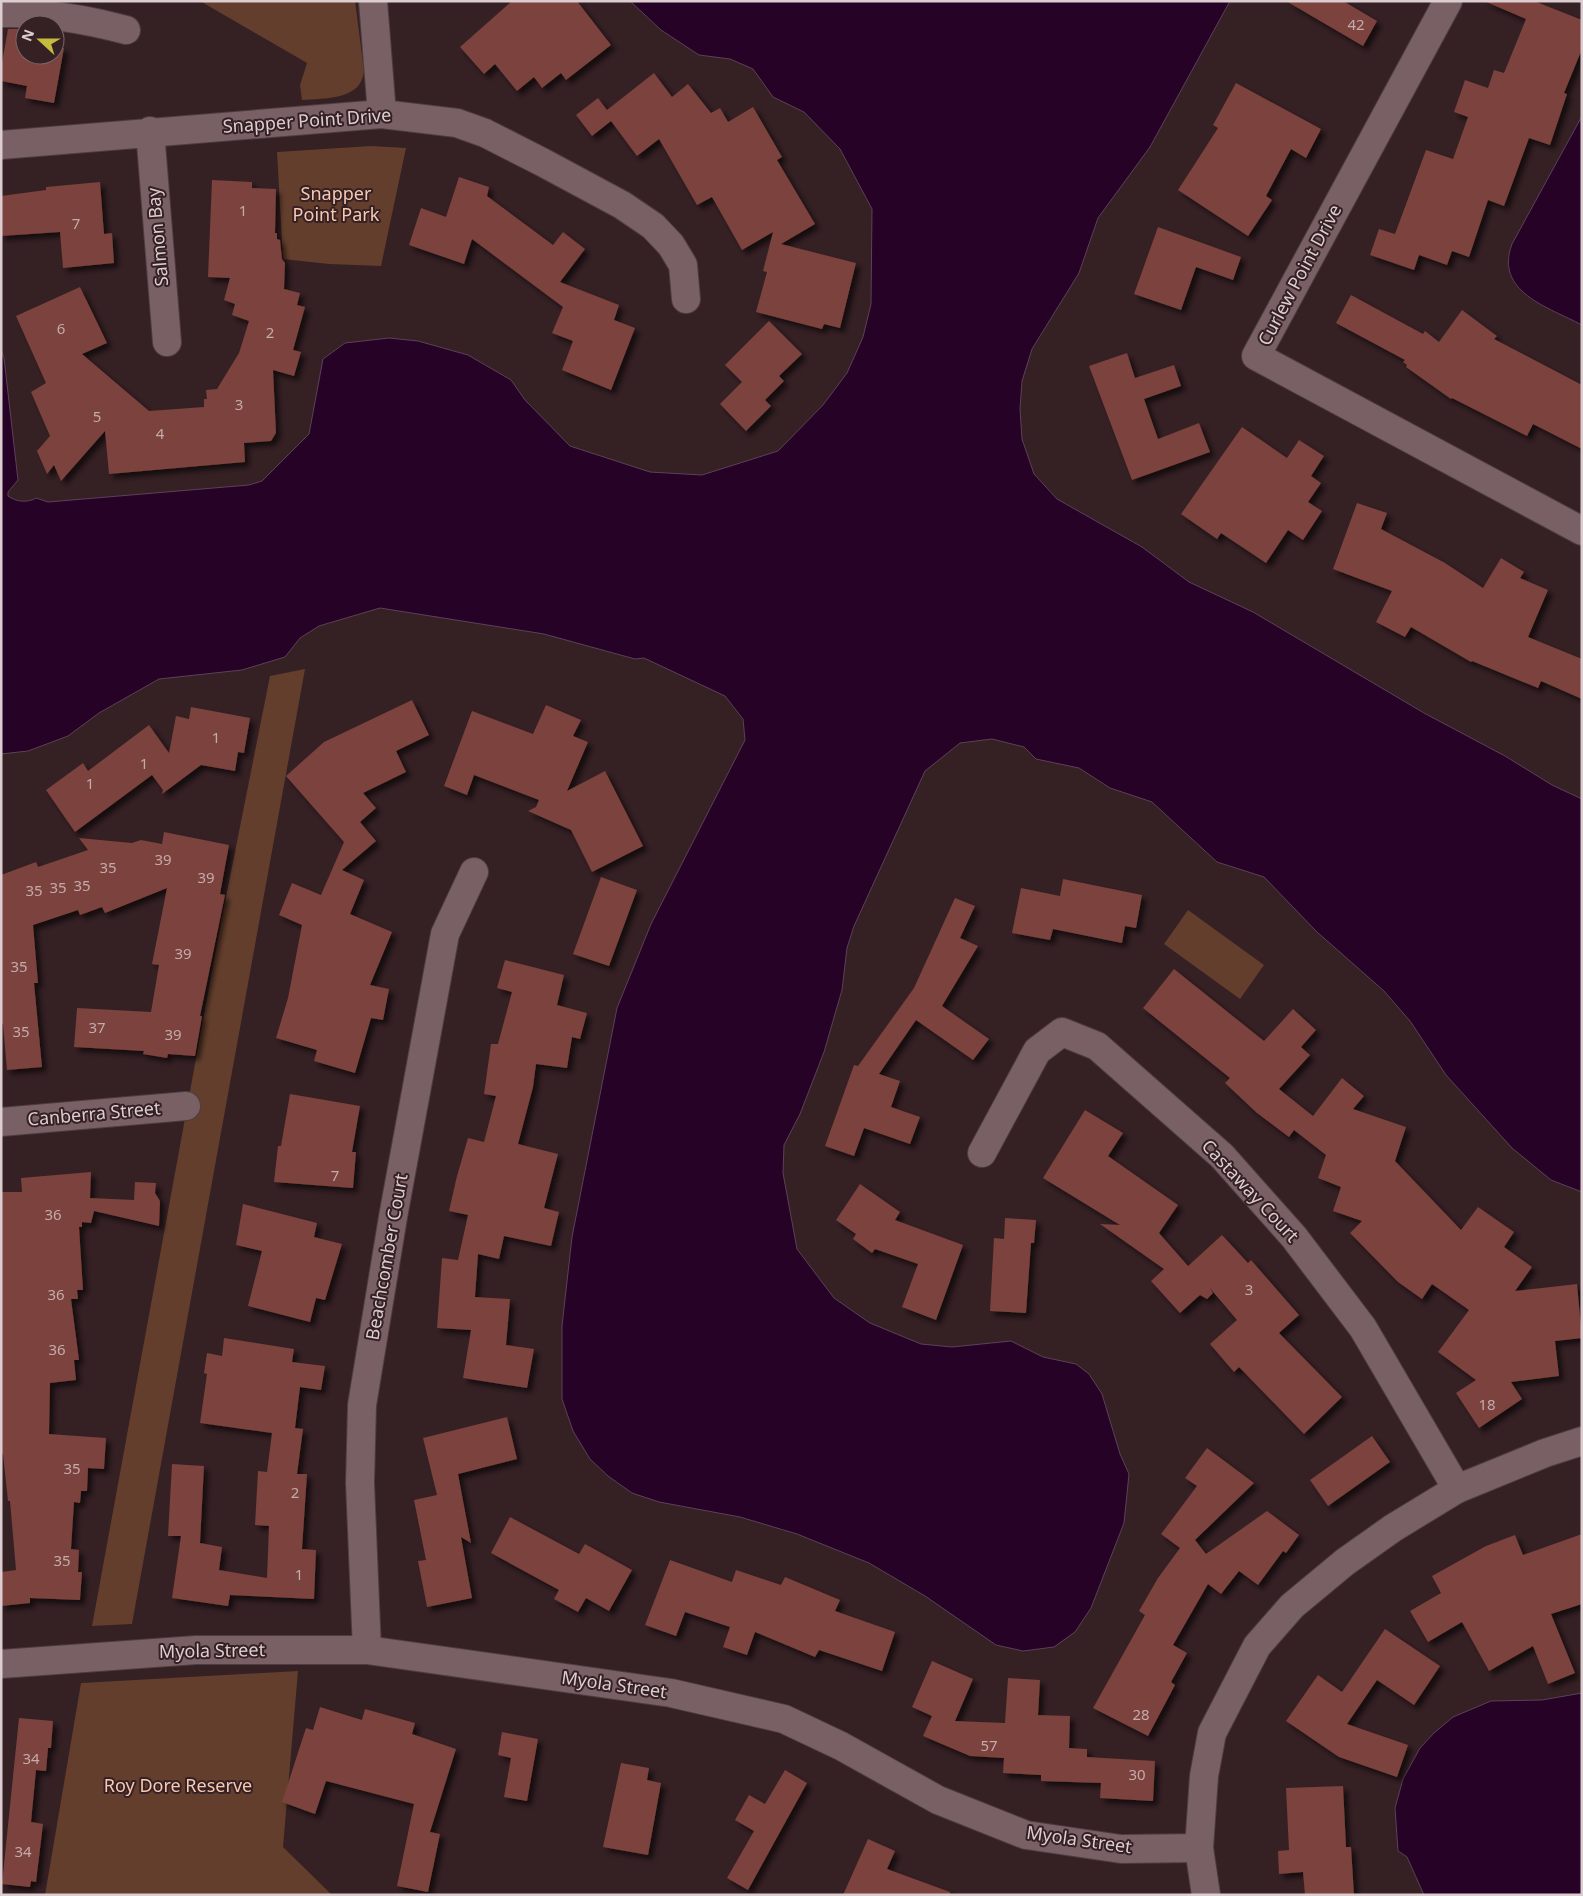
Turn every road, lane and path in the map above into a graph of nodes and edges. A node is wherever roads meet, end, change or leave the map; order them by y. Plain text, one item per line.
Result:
1 (373, 1) edge
2 (1448, 1) edge
3 (1, 13) edge
4 (126, 30) dead end
5 (382, 114) junction
6 (150, 131) junction
7 (1, 145) edge
8 (686, 299) dead end
9 (167, 342) dead end
10 (1582, 531) edge
11 (474, 872) dead end
12 (186, 1106) dead end
13 (1, 1122) edge
14 (982, 1154) dead end
15 (1582, 1441) edge
16 (1458, 1489) junction
17 (367, 1650) junction
18 (1, 1664) edge
19 (1199, 1848) junction
20 (1206, 1895) edge

1 - 5 street
2 - 10 street, Curlew Point Drive
3 - 4 street
5 - 6 street, Snapper Point Drive
5 - 8 street, Snapper Point Drive
6 - 7 street, Snapper Point Drive
6 - 9 street, Salmon Bay
11 - 17 street, Beachcomber Court
12 - 13 street, Canberra Street
14 - 16 street, Castaway Court
15 - 16 street
16 - 19 street
17 - 18 street, Myola Street
17 - 19 street, Myola Street
19 - 20 street

